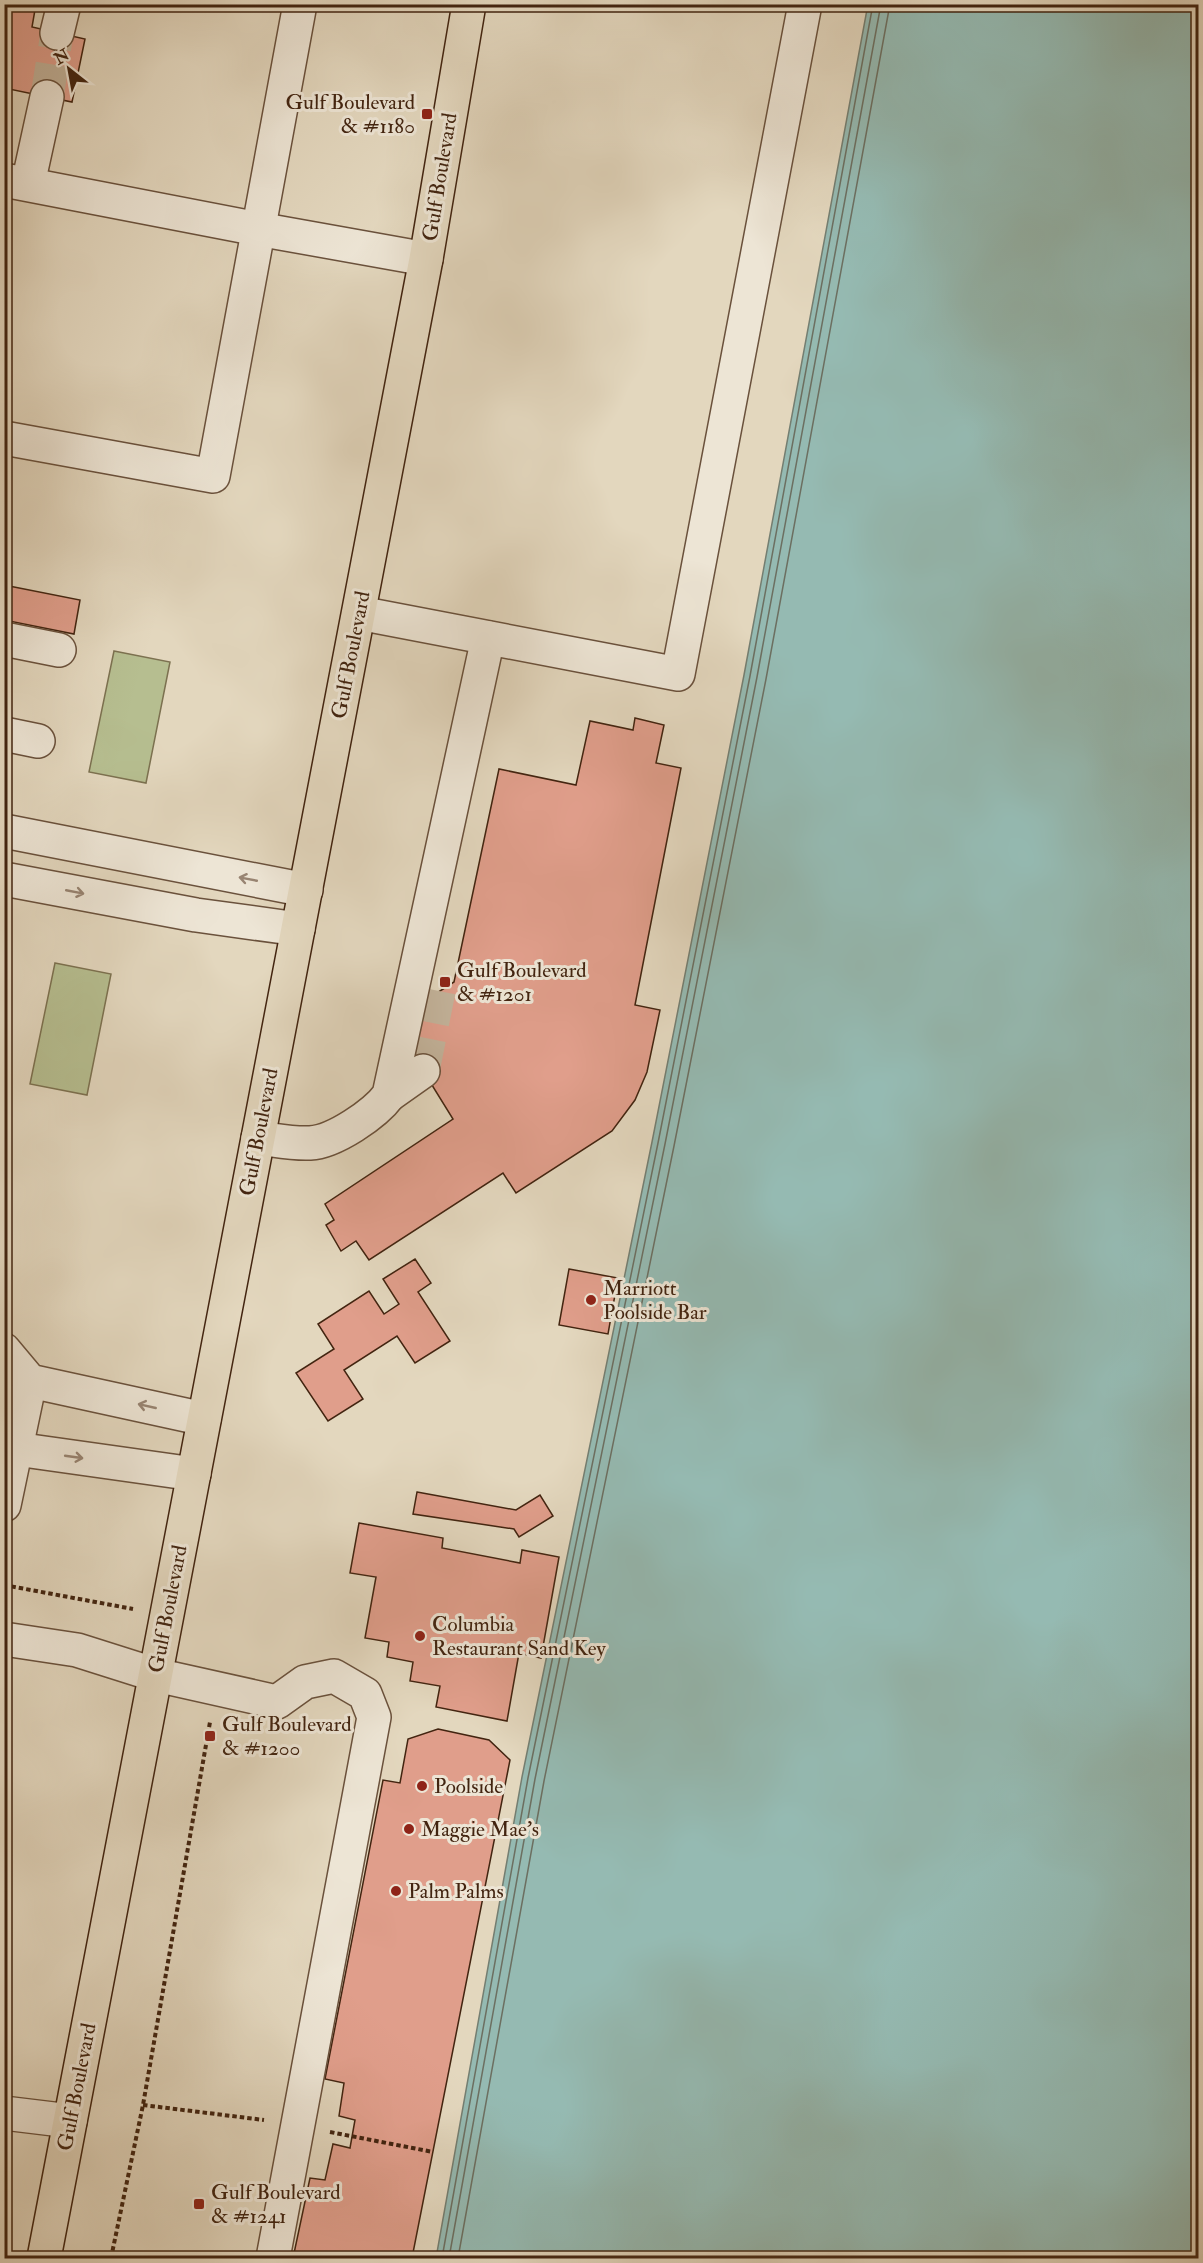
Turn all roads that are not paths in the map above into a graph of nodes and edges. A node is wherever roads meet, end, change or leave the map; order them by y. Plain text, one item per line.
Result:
1 (300, 4) edge
2 (469, 4) edge
3 (805, 4) edge
4 (47, 97) tunnel mouth
5 (16, 182) edge
6 (258, 229) junction
7 (426, 259) junction
8 (4, 438) edge
9 (358, 613) junction
10 (489, 638) junction
11 (4, 639) edge
12 (59, 650) dead end
13 (4, 734) edge
14 (39, 741) dead end
15 (16, 833) edge
16 (126, 855) junction
17 (11, 880) edge
18 (306, 890) junction
19 (115, 899) junction
20 (298, 929) junction
21 (418, 963) junction
22 (439, 991) dead end
23 (423, 1071) tunnel mouth
24 (389, 1095) junction
25 (258, 1138) junction
26 (4, 1350) edge
27 (30, 1381) junction
28 (204, 1419) junction
29 (16, 1449) junction
30 (194, 1474) junction
31 (4, 1505) edge
32 (4, 1639) edge
33 (156, 1675) junction
34 (4, 2113) edge
35 (70, 2121) junction
36 (45, 2259) edge
37 (273, 2259) edge

1 - 6 lane
2 - 7 main road, Gulf Boulevard
3 - 10 lane
4 - 5 lane
5 - 6 lane
6 - 7 lane
6 - 8 lane
7 - 9 main road, Gulf Boulevard
9 - 10 lane
9 - 18 main road, Gulf Boulevard
10 - 21 lane
11 - 12 lane
13 - 14 lane
15 - 16 lane
15 - 17 lane
18 -> 16 lane
16 - 19 lane
17 -> 19 lane
18 - 20 main road, Gulf Boulevard
19 - 20 lane
20 - 25 main road, Gulf Boulevard
21 - 22 lane
21 - 24 lane
23 - 24 lane
24 - 25 lane
25 - 28 main road, Gulf Boulevard
26 - 27 lane
28 -> 27 lane
27 - 29 lane
28 - 30 main road, Gulf Boulevard
29 -> 30 lane
29 - 31 lane
30 - 33 main road, Gulf Boulevard
32 - 33 lane
33 - 35 main road, Gulf Boulevard
33 - 37 lane
34 - 35 lane
35 - 36 main road, Gulf Boulevard

